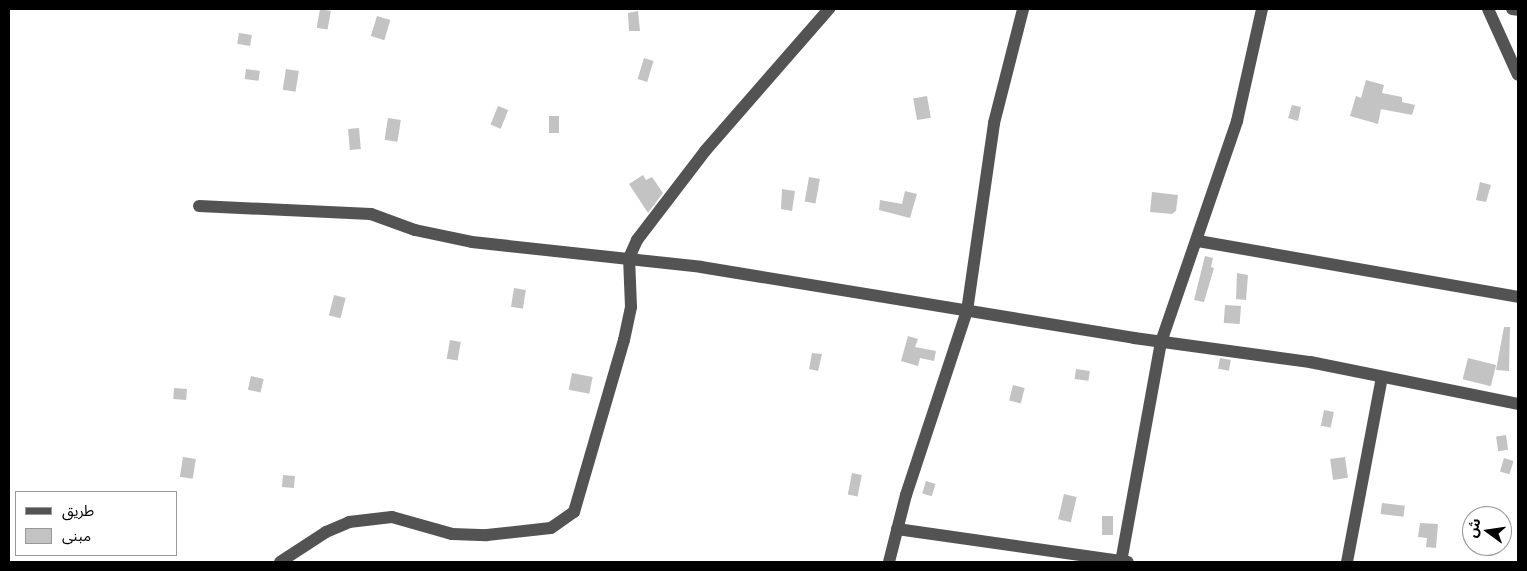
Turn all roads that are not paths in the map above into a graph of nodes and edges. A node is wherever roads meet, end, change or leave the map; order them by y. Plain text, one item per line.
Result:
1 (829, 9) edge
2 (1023, 9) edge
3 (1262, 9) edge
4 (1488, 9) edge
5 (1512, 9) edge
6 (1518, 10) edge
7 (1518, 75) edge
8 (199, 206) dead end
9 (1198, 241) junction
10 (629, 258) junction
11 (1518, 298) edge
12 (967, 311) junction
13 (1161, 342) junction
14 (1382, 377) junction
15 (1518, 404) edge
16 (897, 529) junction
17 (280, 562) edge
18 (889, 562) edge
19 (1123, 562) edge
20 (1347, 562) edge

1 - 10 street
2 - 12 street
3 - 9 street
4 - 7 street
5 - 6 street
8 - 10 street
9 - 11 street
9 - 13 street
10 - 12 street
10 - 17 street
12 - 13 street
12 - 16 street
13 - 14 street
13 - 19 street
14 - 15 street
14 - 20 street
16 - 18 street
16 - 19 street

